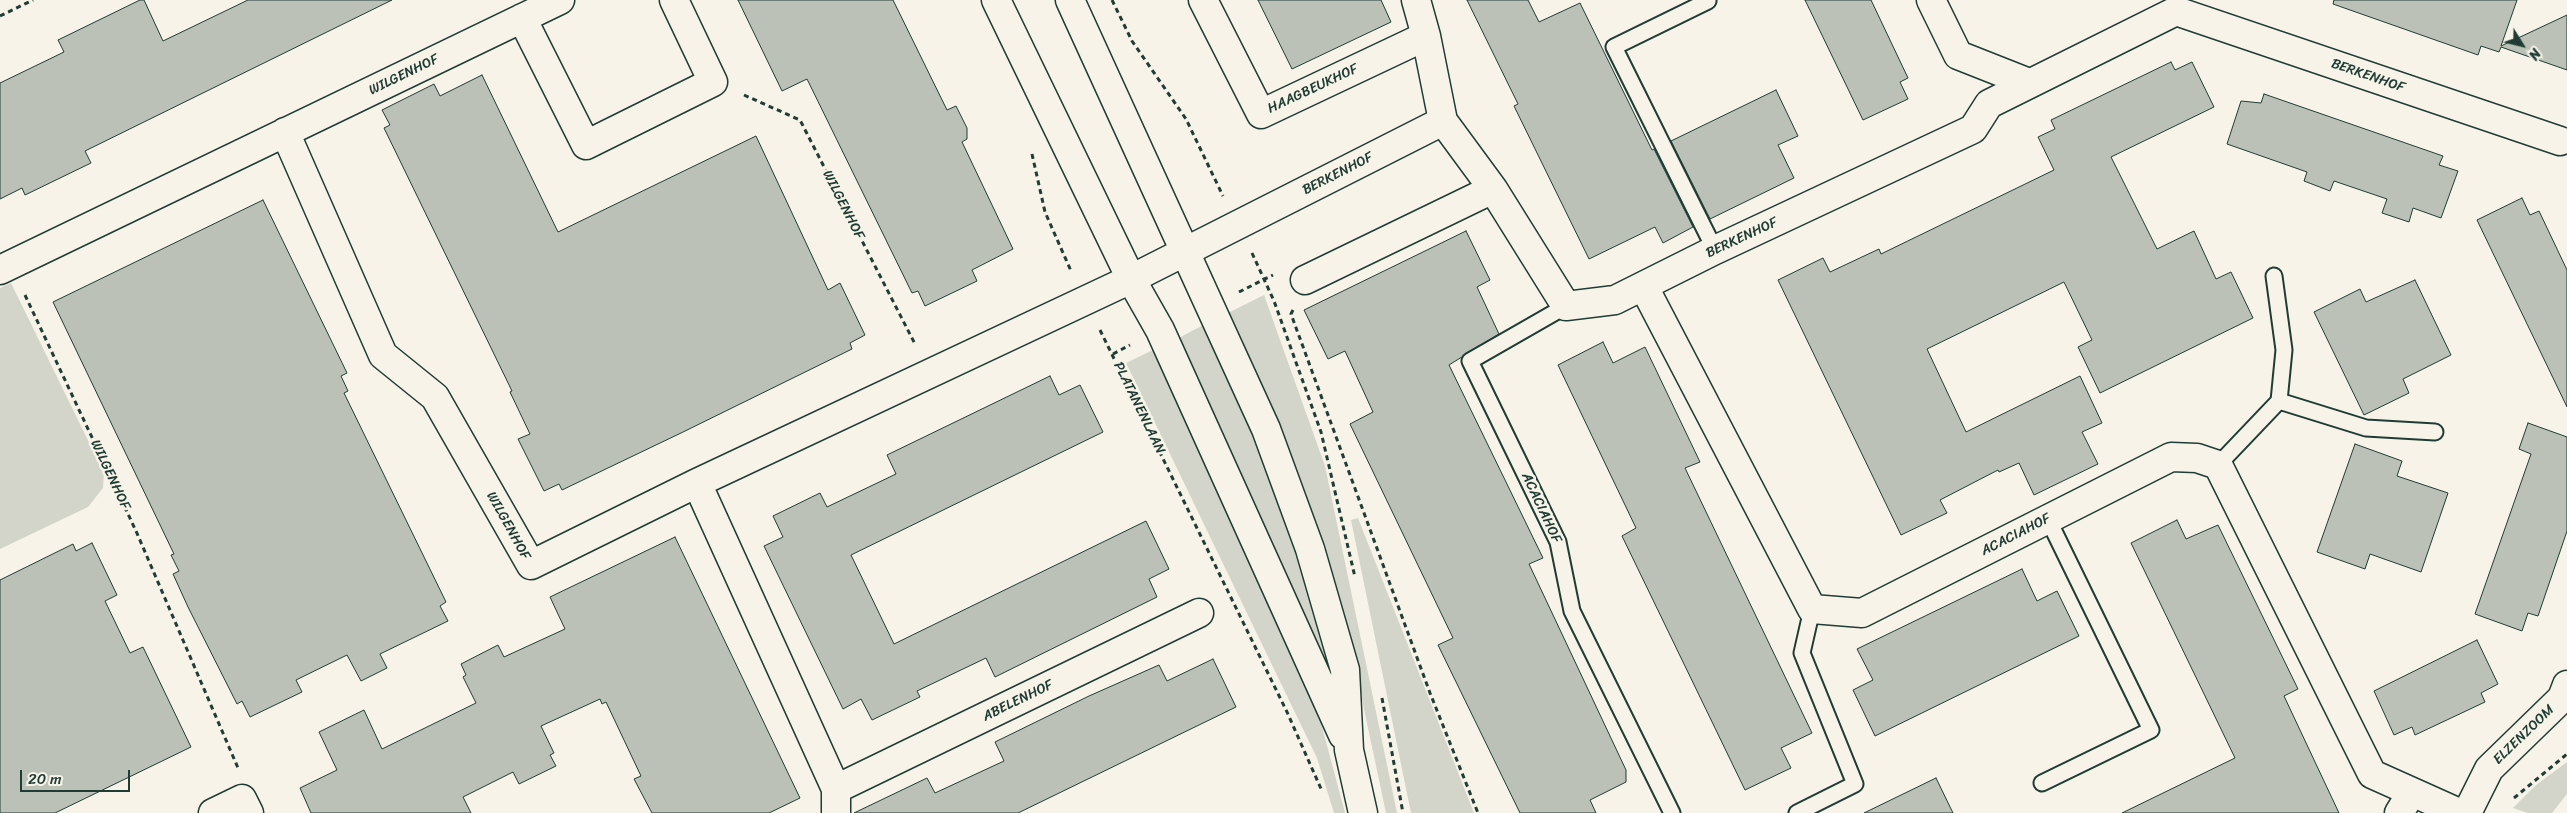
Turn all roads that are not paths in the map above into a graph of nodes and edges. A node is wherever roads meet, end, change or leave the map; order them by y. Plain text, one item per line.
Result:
1 (560, 0) edge
2 (674, 0) edge
3 (996, 0) edge
4 (1070, 0) edge
5 (1203, 0) edge
6 (1416, 0) edge
7 (1931, 0) edge
8 (1708, 1) edge
9 (2174, 6) edge
10 (522, 18) junction
11 (1426, 36) junction
12 (2029, 83) junction
13 (1443, 121) junction
14 (286, 132) junction
15 (2565, 145) edge
16 (1492, 189) junction
17 (1185, 250) junction
18 (1715, 250) junction
19 (6, 268) edge
20 (2274, 276) dead end
21 (1130, 280) junction
22 (1305, 280) road end
23 (1644, 287) junction
24 (1566, 306) junction
25 (2279, 401) junction
26 (2435, 432) dead end
27 (2218, 465) junction
28 (697, 484) junction
29 (2048, 519) junction
30 (1812, 609) junction
31 (1199, 613) dead end
32 (2567, 684) edge
33 (1349, 750) junction
34 (2042, 783) dead end
35 (836, 801) edge
36 (2405, 802) edge
37 (245, 806) edge
38 (213, 813) edge
39 (1363, 813) edge
40 (1672, 813) edge
41 (1797, 813) edge
42 (2459, 813) edge
43 (2467, 813) edge

1 - 10 street, WILGENHOF
2 - 10 street
3 - 21 street
4 - 17 street
5 - 11 street, HAAGBEUKHOF
6 - 11 street
7 - 12 street
8 - 18 lane
9 - 12 street, BERKENHOF
9 - 15 street, BERKENHOF
10 - 14 street, WILGENHOF
11 - 13 street
12 - 18 street, BERKENHOF
13 - 16 street
13 - 17 street, BERKENHOF
14 - 19 street, WILGENHOF
14 - 28 street, WILGENHOF
16 - 22 street
16 - 24 street
17 - 21 street
17 - 33 street
18 - 23 street, BERKENHOF
20 - 25 lane
21 - 28 street, WILGENHOF
21 - 33 street
23 - 24 street, BERKENHOF
23 - 30 street
24 - 40 lane, ACACIAHOF
25 - 26 lane
25 - 27 lane
27 - 29 street, ACACIAHOF
27 - 36 street
28 - 35 street, ABELENHOF
29 - 30 street, ACACIAHOF
29 - 34 lane
30 - 41 lane
31 - 35 street, ABELENHOF
32 - 43 street, ELZENZOOM
33 - 39 street
36 - 42 street
37 - 38 street

